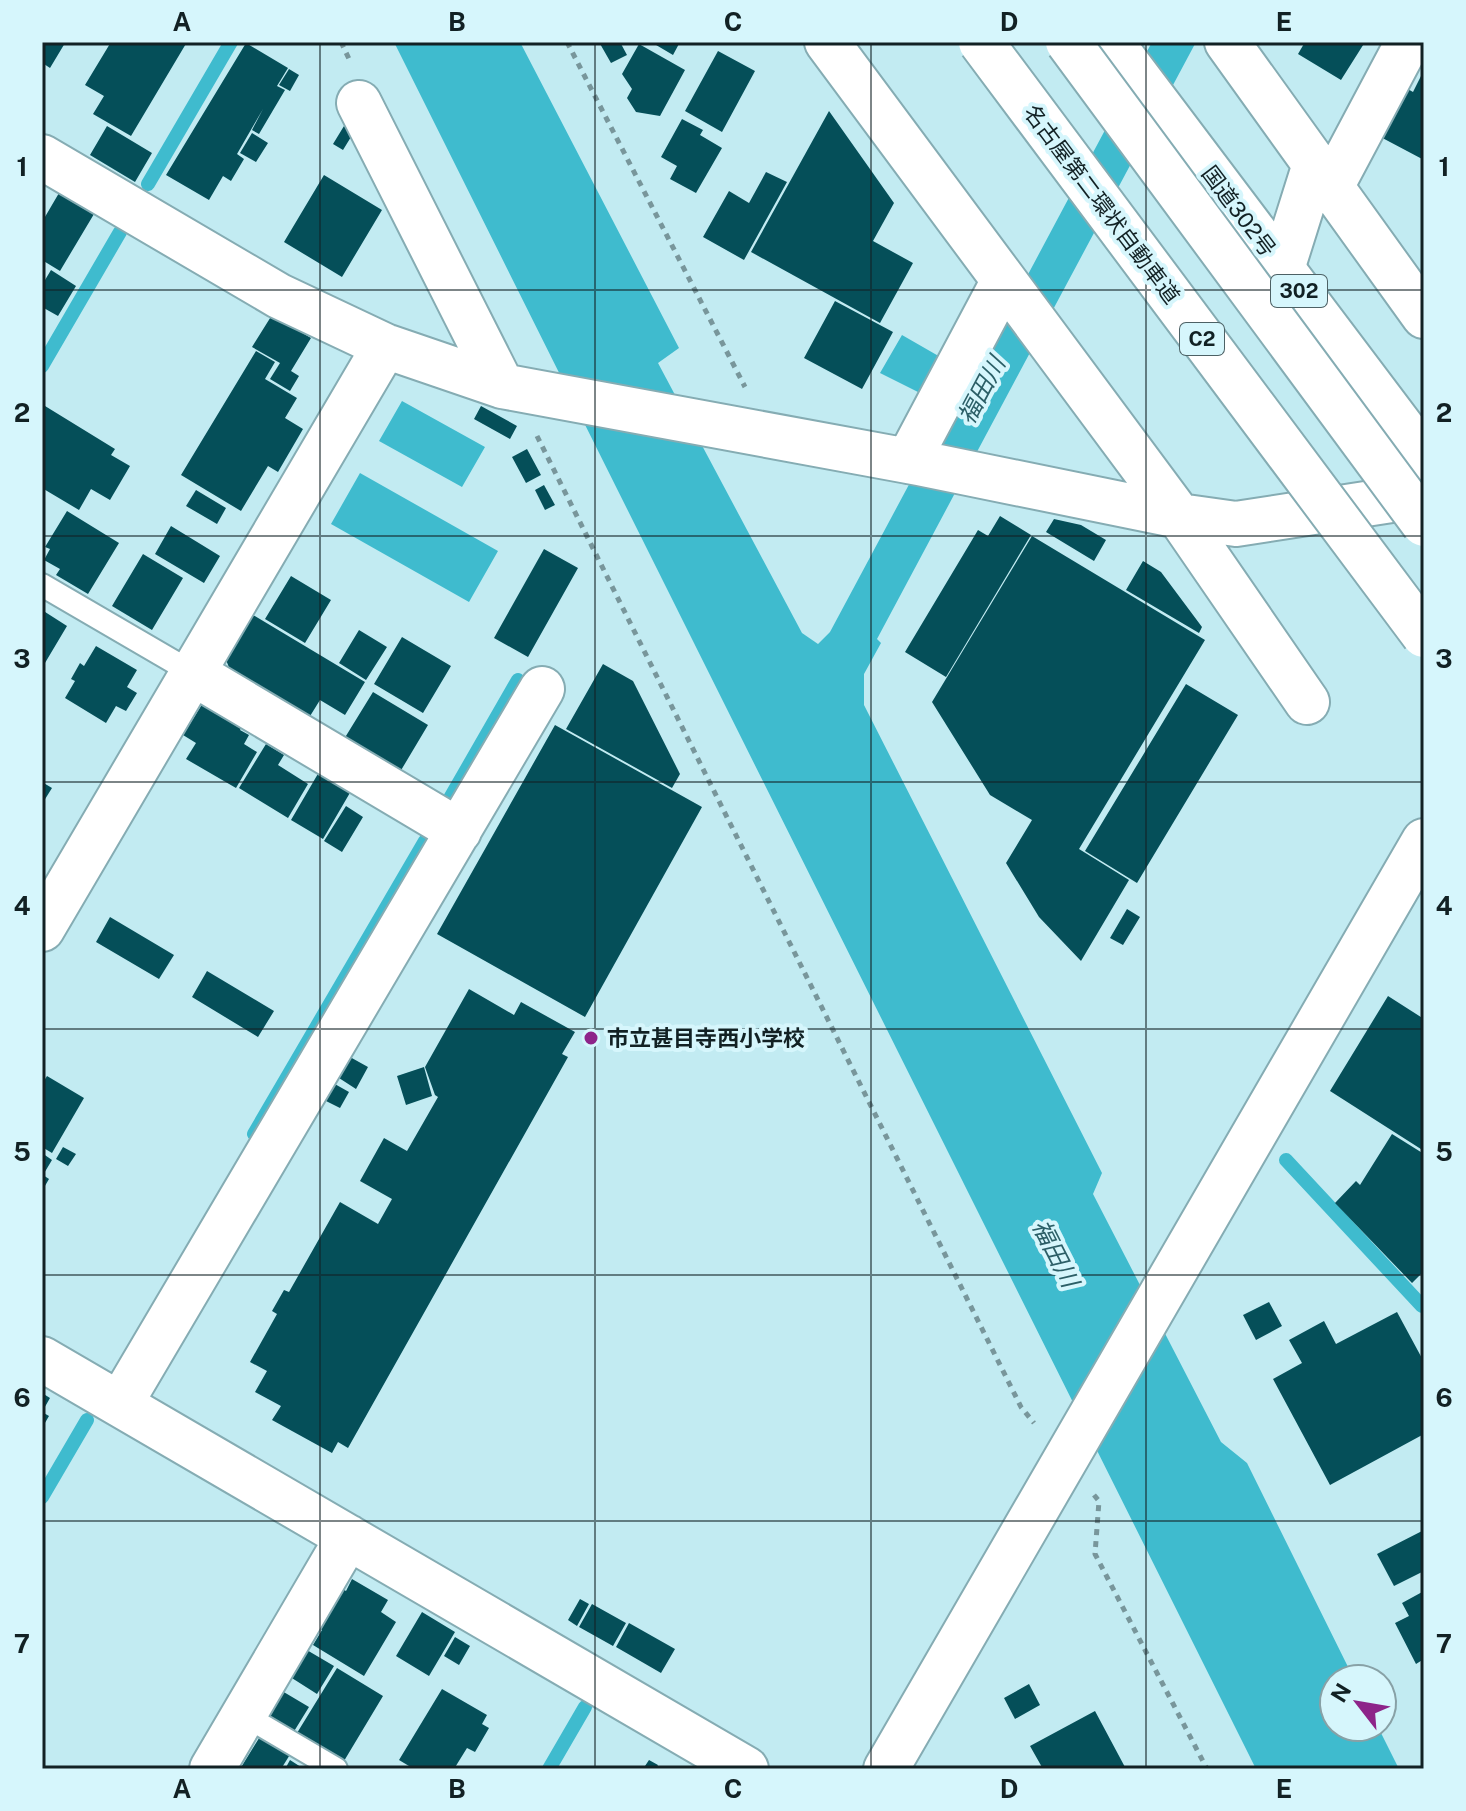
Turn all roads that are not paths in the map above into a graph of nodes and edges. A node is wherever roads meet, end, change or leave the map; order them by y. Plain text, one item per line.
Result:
1 (827, 42) edge
2 (981, 42) edge
3 (1068, 42) edge
4 (1111, 42) edge
5 (1227, 42) edge
6 (1408, 42) edge
7 (359, 103) dead end
8 (42, 157) edge
9 (1323, 176) junction
10 (1282, 269) junction
11 (1006, 287) junction
12 (1424, 316) edge
13 (385, 346) junction
14 (513, 389) junction
15 (1424, 457) edge
16 (913, 462) junction
17 (1424, 495) edge
18 (1179, 516) junction
19 (1424, 524) edge
20 (42, 585) edge
21 (1424, 635) edge
22 (193, 673) junction
23 (542, 689) dead end
24 (1307, 702) dead end
25 (459, 831) junction
26 (1423, 844) edge
27 (42, 929) edge
28 (42, 1359) edge
29 (120, 1404) junction
30 (348, 1537) junction
31 (244, 1715) junction
32 (212, 1769) edge
33 (336, 1769) edge
34 (746, 1769) edge
35 (886, 1769) edge

1 - 11 main road
2 - 21 main road, 名古屋第二環状自動車道 / C2, bridge
3 - 19 main road, bridge
4 - 10 main road, 国道302号 / 302
5 - 9 main road
6 - 9 main road
7 - 14 main road
8 - 13 main road
9 - 10 main road
9 - 12 main road
10 - 15 main road, 国道302号 / 302
11 - 16 main road
11 - 18 main road
13 - 14 main road
13 - 22 main road
14 - 16 main road
16 - 18 main road
17 - 18 main road
18 - 24 main road
20 - 22 lane
22 - 25 main road
22 - 27 main road
23 - 25 main road
25 - 29 main road
26 - 35 main road
28 - 29 main road
29 - 30 main road
30 - 31 main road
30 - 34 main road
31 - 32 main road
31 - 33 lane

